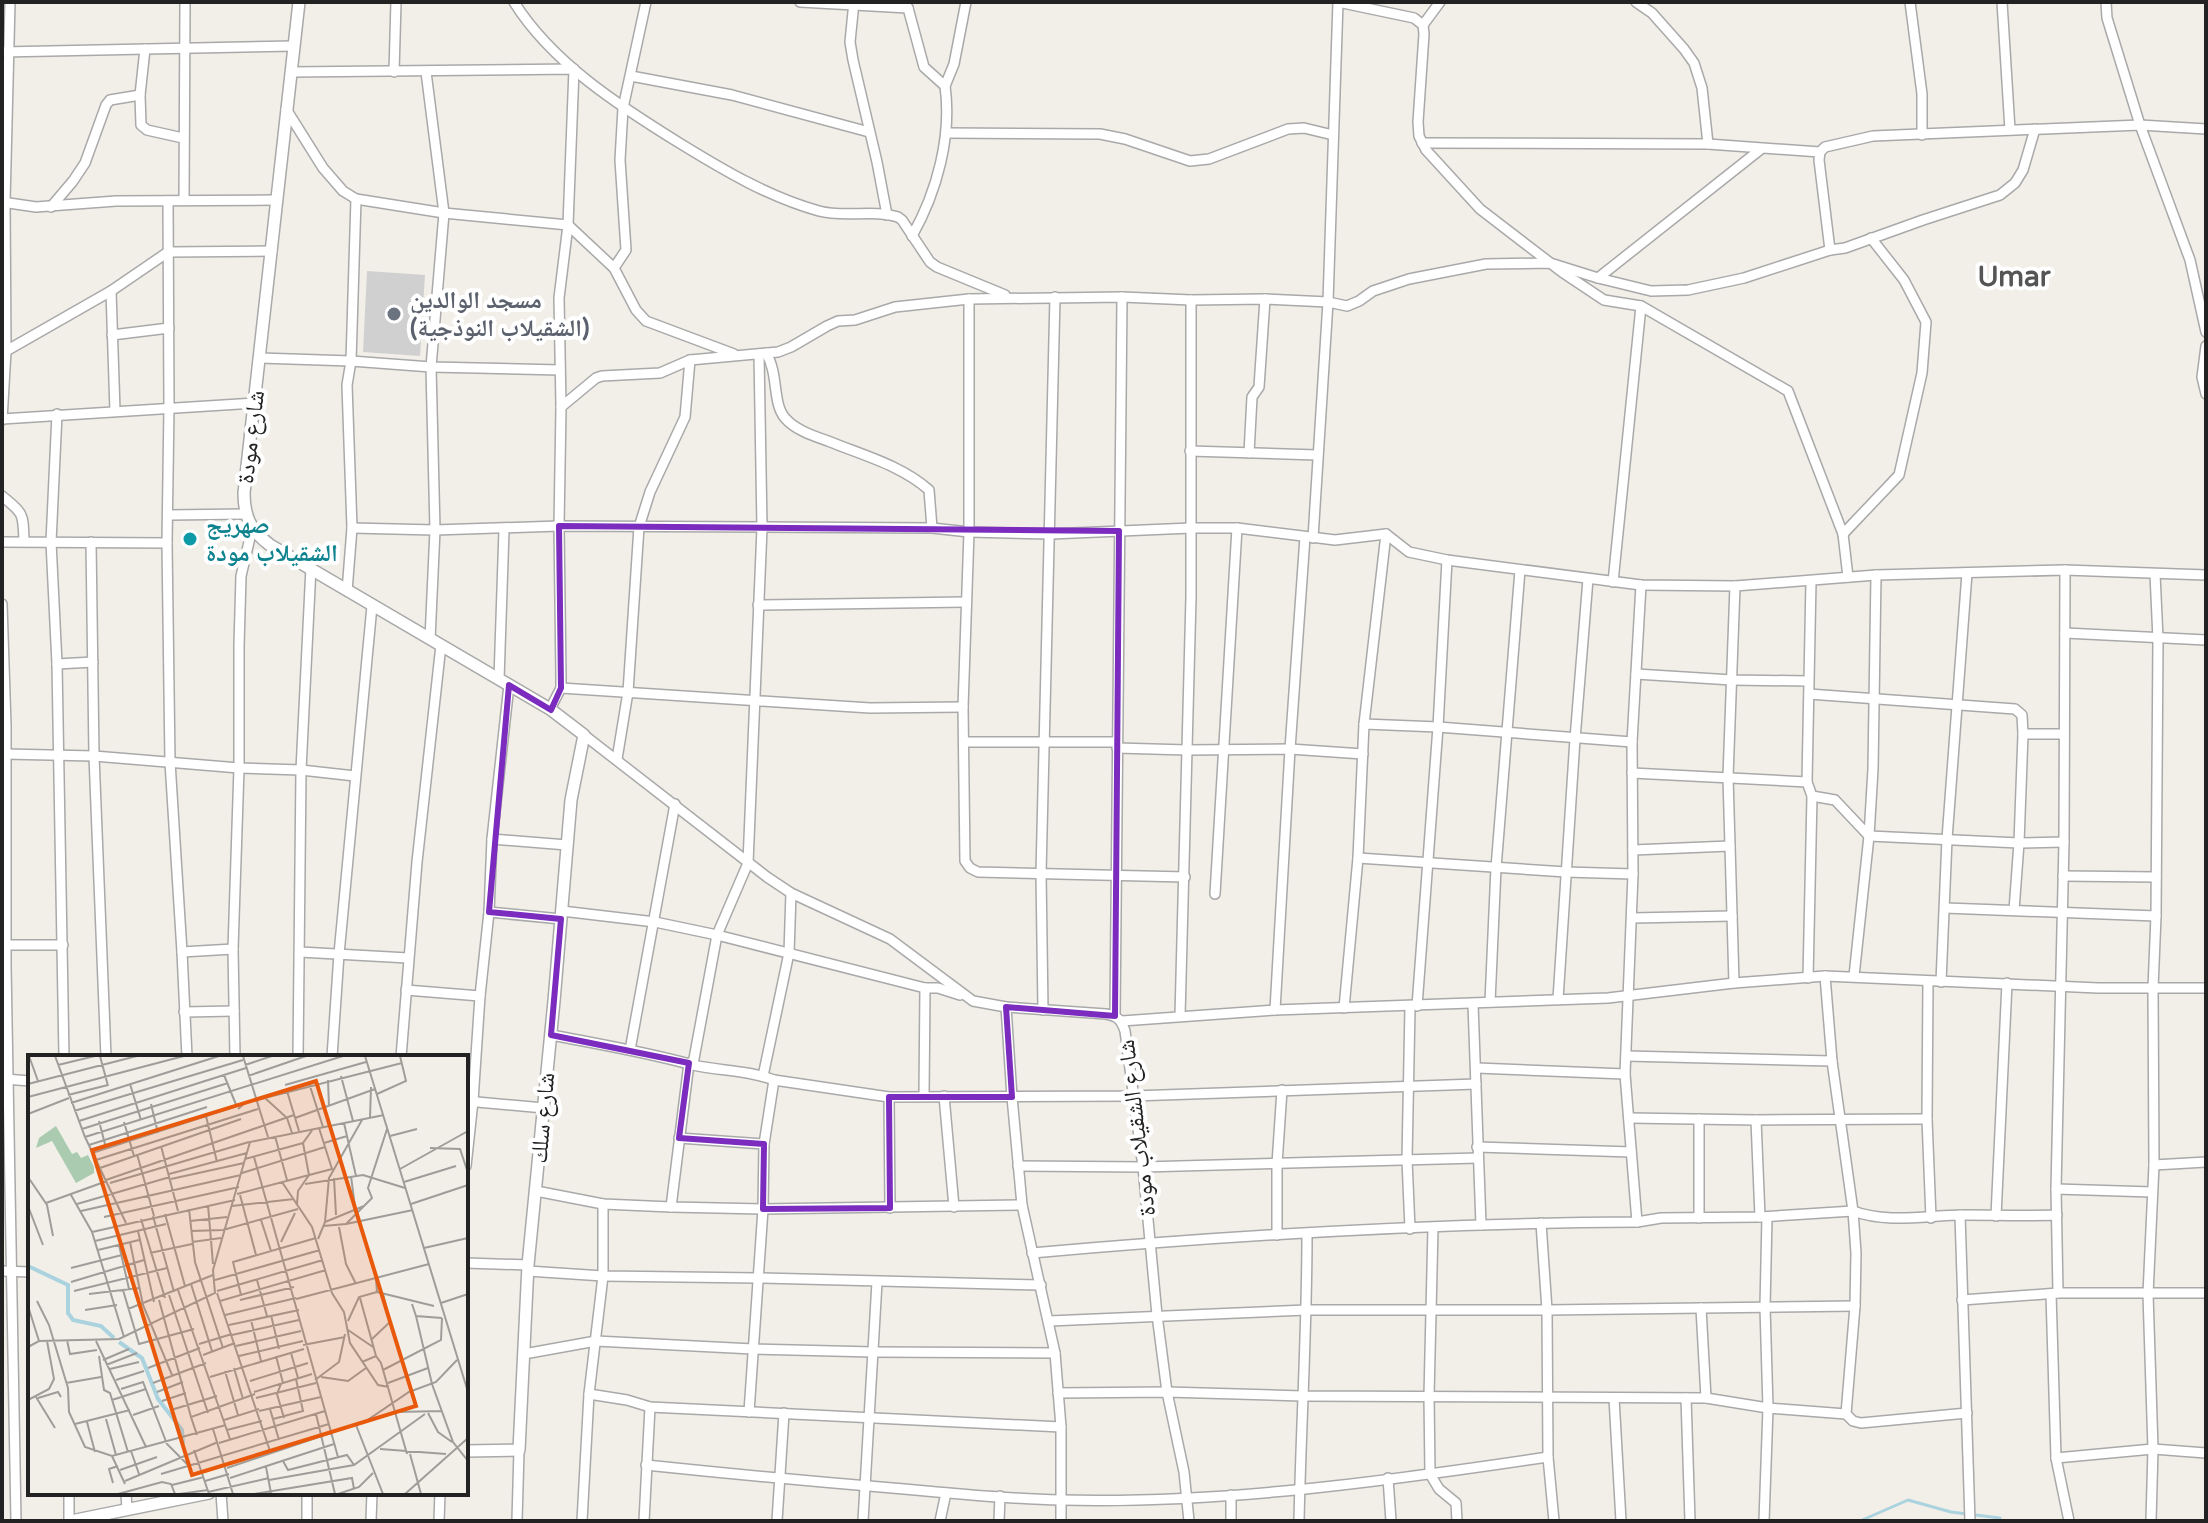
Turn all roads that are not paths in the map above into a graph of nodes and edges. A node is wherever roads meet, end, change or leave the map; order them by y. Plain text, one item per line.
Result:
1 (10, 2) edge
2 (185, 2) edge
3 (299, 2) edge
4 (396, 2) edge
5 (514, 2) edge
6 (646, 2) edge
7 (800, 2) edge
8 (966, 2) edge
9 (1338, 2) edge
10 (1440, 2) edge
11 (1636, 2) edge
12 (1910, 2) edge
13 (2002, 2) edge
14 (2106, 2) edge
15 (854, 4) edge
16 (906, 5) edge
17 (1423, 25) junction
18 (294, 46) junction
19 (186, 48) junction
20 (145, 49) junction
21 (6, 52) edge
22 (574, 69) junction
23 (291, 72) junction
24 (394, 72) junction
25 (426, 72) junction
26 (631, 76) junction
27 (945, 86) junction
28 (140, 95) junction
29 (623, 108) junction
30 (286, 109) junction
31 (2140, 125) junction
32 (2035, 129) junction
33 (2206, 129) edge
34 (2010, 130) junction
35 (869, 132) junction
36 (946, 133) junction
37 (1333, 135) junction
38 (1922, 135) junction
39 (183, 138) junction
40 (1422, 143) junction
41 (1708, 144) junction
42 (1761, 149) junction
43 (1820, 152) junction
44 (356, 199) junction
45 (184, 200) junction
46 (277, 200) junction
47 (168, 201) junction
48 (3, 202) edge
49 (51, 207) junction
50 (444, 213) junction
51 (887, 215) junction
52 (568, 225) junction
53 (912, 236) junction
54 (1871, 238) junction
55 (1830, 250) junction
56 (272, 251) junction
57 (168, 252) junction
58 (1550, 263) junction
59 (614, 268) junction
60 (1598, 278) junction
61 (111, 291) junction
62 (1010, 297) junction
63 (1055, 297) junction
64 (1122, 297) junction
65 (969, 299) junction
66 (1265, 299) junction
67 (1191, 300) junction
68 (1328, 302) junction
69 (1641, 306) junction
70 (169, 328) junction
71 (2206, 332) edge
72 (112, 335) junction
73 (2206, 346) edge
74 (6, 351) junction
75 (762, 354) junction
76 (741, 356) junction
77 (260, 358) junction
78 (690, 360) junction
79 (351, 361) junction
80 (431, 367) junction
81 (560, 370) junction
82 (2206, 394) edge
83 (255, 403) junction
84 (169, 407) junction
85 (561, 407) junction
86 (115, 411) junction
87 (57, 414) junction
88 (2, 420) edge
89 (1190, 451) junction
90 (1249, 453) junction
91 (1317, 455) junction
92 (2, 496) edge
93 (246, 514) junction
94 (169, 515) junction
95 (559, 526) junction
96 (639, 527) junction
97 (352, 528) junction
98 (762, 528) junction
99 (932, 528) junction
100 (1191, 528) junction
101 (1237, 528) junction
102 (252, 529) junction
103 (435, 530) junction
104 (504, 530) junction
105 (1119, 531) junction
106 (969, 532) junction
107 (1051, 534) junction
108 (1386, 534) junction
109 (1843, 534) junction
110 (1309, 537) junction
111 (24, 541) junction
112 (2, 542) edge
113 (51, 542) junction
114 (91, 542) junction
115 (167, 543) junction
116 (1447, 560) junction
117 (311, 567) junction
118 (1520, 570) junction
119 (2065, 570) junction
120 (1967, 573) junction
121 (2155, 574) junction
122 (1876, 575) junction
123 (2206, 575) edge
124 (1848, 577) junction
125 (1588, 579) junction
126 (1811, 581) junction
127 (1613, 582) junction
128 (1641, 585) junction
129 (1735, 586) junction
130 (347, 591) junction
131 (966, 602) junction
132 (2, 604) edge
133 (758, 605) junction
134 (372, 606) junction
135 (2065, 633) junction
136 (2158, 639) junction
137 (2206, 640) edge
138 (436, 642) junction
139 (93, 662) junction
140 (57, 664) junction
141 (1636, 674) junction
142 (1732, 680) junction
143 (1808, 681) junction
144 (504, 682) junction
145 (561, 688) junction
146 (628, 692) junction
147 (1809, 694) junction
148 (1875, 700) junction
149 (754, 701) junction
150 (1957, 704) junction
151 (963, 707) junction
152 (550, 709) junction
153 (1364, 724) junction
154 (4, 726) edge
155 (1438, 727) junction
156 (1507, 733) junction
157 (2023, 734) junction
158 (2063, 734) junction
159 (584, 735) junction
160 (1575, 739) junction
161 (964, 742) junction
162 (1044, 742) junction
163 (1632, 742) junction
164 (1117, 745) junction
165 (1290, 749) junction
166 (1187, 750) junction
167 (1224, 750) junction
168 (5, 754) junction
169 (1363, 754) junction
170 (57, 755) junction
171 (94, 756) junction
172 (617, 759) junction
173 (170, 762) junction
174 (239, 768) junction
175 (301, 770) junction
176 (1632, 773) junction
177 (355, 776) junction
178 (1728, 777) junction
179 (1807, 782) junction
180 (1812, 796) junction
181 (675, 804) junction
182 (1869, 836) junction
183 (492, 839) junction
184 (1947, 839) junction
185 (2064, 842) junction
186 (2019, 843) junction
187 (567, 845) junction
188 (1730, 846) junction
189 (1633, 850) junction
190 (1358, 858) junction
191 (1428, 862) junction
192 (748, 863) junction
193 (1496, 868) junction
194 (1566, 872) junction
195 (1041, 873) junction
196 (1633, 874) junction
197 (2063, 876) junction
198 (1117, 877) junction
199 (1185, 877) junction
200 (2156, 877) junction
201 (791, 893) junction
202 (1215, 894) dead end
203 (1945, 908) junction
204 (2014, 910) junction
205 (2062, 911) junction
206 (489, 912) junction
207 (561, 915) junction
208 (1732, 916) junction
209 (2156, 916) junction
210 (1632, 918) junction
211 (655, 922) junction
212 (717, 935) junction
213 (7, 945) junction
214 (63, 945) junction
215 (233, 949) junction
216 (182, 952) junction
217 (300, 952) junction
218 (789, 953) junction
219 (339, 954) junction
220 (408, 958) junction
221 (4, 966) edge
222 (1825, 976) junction
223 (1854, 976) junction
224 (1808, 978) junction
225 (1928, 982) junction
226 (1941, 982) junction
227 (1734, 983) junction
228 (2007, 983) junction
229 (2061, 986) junction
230 (925, 988) junction
231 (2153, 988) junction
232 (2206, 988) edge
233 (406, 990) junction
234 (1627, 995) junction
235 (480, 996) junction
236 (966, 997) junction
237 (1558, 999) junction
238 (1490, 1002) junction
239 (1473, 1004) junction
240 (1006, 1007) junction
241 (1414, 1007) junction
242 (1344, 1008) junction
243 (1043, 1010) junction
244 (1275, 1010) junction
245 (234, 1011) junction
246 (184, 1012) junction
247 (1180, 1016) junction
248 (1118, 1018) junction
249 (551, 1035) junction
250 (630, 1050) junction
251 (64, 1055) edge
252 (106, 1055) edge
253 (187, 1055) edge
254 (235, 1055) edge
255 (298, 1055) edge
256 (332, 1055) edge
257 (401, 1055) edge
258 (1626, 1056) junction
259 (1832, 1061) junction
260 (691, 1064) junction
261 (1477, 1068) junction
262 (1625, 1074) junction
263 (763, 1076) junction
264 (5, 1079) edge
265 (774, 1080) junction
266 (28, 1081) edge
267 (1476, 1084) junction
268 (1409, 1087) junction
269 (1282, 1090) junction
270 (924, 1095) junction
271 (944, 1096) junction
272 (1133, 1096) junction
273 (889, 1097) junction
274 (1012, 1097) junction
275 (470, 1101) edge
276 (544, 1108) junction
277 (1629, 1118) junction
278 (1699, 1119) junction
279 (1840, 1119) junction
280 (1927, 1119) junction
281 (1756, 1120) junction
282 (468, 1134) edge
283 (679, 1138) junction
284 (764, 1144) junction
285 (1477, 1152) junction
286 (1631, 1152) junction
287 (1407, 1160) junction
288 (2206, 1162) edge
289 (1277, 1164) junction
290 (2154, 1165) junction
291 (1018, 1166) junction
292 (1143, 1167) junction
293 (2056, 1189) junction
294 (536, 1191) junction
295 (2152, 1192) junction
296 (603, 1204) junction
297 (1022, 1205) junction
298 (671, 1207) junction
299 (954, 1207) junction
300 (890, 1208) junction
301 (763, 1209) junction
302 (1853, 1211) junction
303 (1960, 1215) junction
304 (2057, 1215) junction
305 (1996, 1216) junction
306 (1763, 1217) junction
307 (1699, 1218) junction
308 (1931, 1218) junction
309 (1637, 1222) junction
310 (1541, 1223) junction
311 (1481, 1225) junction
312 (1433, 1228) junction
313 (1410, 1229) junction
314 (1307, 1234) junction
315 (1277, 1235) junction
316 (1150, 1242) junction
317 (1032, 1253) junction
318 (468, 1263) edge
319 (528, 1268) junction
320 (7, 1271) edge
321 (28, 1272) edge
322 (603, 1276) junction
323 (757, 1278) junction
324 (877, 1282) junction
325 (1041, 1285) junction
326 (2206, 1293) edge
327 (2055, 1294) junction
328 (2148, 1294) junction
329 (1962, 1300) junction
330 (1855, 1306) junction
331 (1765, 1307) junction
332 (1701, 1308) junction
333 (1431, 1309) junction
334 (1307, 1310) junction
335 (1547, 1310) junction
336 (1157, 1315) junction
337 (1049, 1321) junction
338 (596, 1341) junction
339 (753, 1349) junction
340 (873, 1352) junction
341 (1055, 1353) junction
342 (524, 1354) junction
343 (1167, 1392) junction
344 (1058, 1393) junction
345 (589, 1394) junction
346 (1302, 1396) junction
347 (1429, 1396) junction
348 (1546, 1397) junction
349 (1614, 1398) junction
350 (1686, 1398) junction
351 (1706, 1398) junction
352 (650, 1407) junction
353 (1768, 1408) junction
354 (749, 1412) junction
355 (784, 1413) junction
356 (1967, 1413) junction
357 (1846, 1414) junction
358 (869, 1418) junction
359 (1061, 1427) junction
360 (2, 1433) edge
361 (14, 1433) junction
362 (2153, 1449) junction
363 (519, 1450) junction
364 (468, 1451) edge
365 (2206, 1453) edge
366 (1548, 1457) junction
367 (2056, 1458) junction
368 (646, 1465) junction
369 (1430, 1474) junction
370 (780, 1478) junction
371 (1388, 1478) junction
372 (865, 1486) junction
373 (1300, 1489) junction
374 (946, 1493) junction
375 (69, 1495) edge
376 (126, 1495) edge
377 (199, 1495) edge
378 (221, 1495) edge
379 (307, 1495) edge
380 (372, 1495) edge
381 (440, 1495) edge
382 (1231, 1495) junction
383 (1000, 1496) junction
384 (1187, 1498) junction
385 (1062, 1500) junction
386 (127, 1510) junction
387 (16, 1521) edge
388 (70, 1521) edge
389 (223, 1521) edge
390 (307, 1521) edge
391 (371, 1521) edge
392 (439, 1521) edge
393 (517, 1521) edge
394 (582, 1521) edge
395 (644, 1521) edge
396 (777, 1521) edge
397 (863, 1521) edge
398 (940, 1521) edge
399 (999, 1521) edge
400 (1061, 1521) edge
401 (1189, 1521) edge
402 (1231, 1521) edge
403 (1299, 1521) edge
404 (1391, 1521) edge
405 (1457, 1521) edge
406 (1554, 1521) edge
407 (1621, 1521) edge
408 (1690, 1521) edge
409 (1764, 1521) edge
410 (1970, 1521) edge
411 (2069, 1521) edge
412 (2150, 1521) edge

1 - 21 street
2 - 19 street
3 - 18 street, شارع مودة
4 - 24 street
5 - 22 street
6 - 26 street
7 - 15 street
8 - 27 street
9 - 17 street
9 - 37 street
10 - 17 street
11 - 41 street
12 - 38 street
13 - 34 street
14 - 31 street
15 - 16 street
15 - 35 street
16 - 27 street
17 - 40 street
18 - 19 street
18 - 23 street, شارع مودة
19 - 20 street
19 - 39 street
20 - 21 street
20 - 28 street
21 - 48 street
22 - 25 street
22 - 29 street
22 - 52 street
23 - 24 street
23 - 30 street, شارع مودة
24 - 25 street
25 - 50 street
26 - 29 street
26 - 35 street
27 - 36 street
28 - 39 street
28 - 49 street
29 - 51 street
29 - 59 street
30 - 44 street
30 - 46 street, شارع مودة
31 - 32 street
31 - 33 street
31 - 71 street
32 - 34 street
32 - 54 street
34 - 38 street
35 - 51 street
36 - 37 street
36 - 53 street
37 - 68 street
38 - 43 street
39 - 45 street
40 - 41 street
40 - 58 street
41 - 42 street
42 - 43 street
42 - 60 street
43 - 55 street
44 - 50 street
44 - 79 street
45 - 46 street
45 - 47 street
46 - 56 street, شارع مودة
47 - 49 street
47 - 57 street
48 - 49 street
48 - 74 street
50 - 52 street
50 - 80 street
51 - 53 street
52 - 59 street
52 - 81 street
53 - 62 street
54 - 55 street
54 - 109 street
55 - 60 street
56 - 57 street
56 - 77 street, شارع مودة
57 - 61 street
57 - 70 street
58 - 60 street
58 - 68 street
58 - 69 street
59 - 76 street
61 - 72 street
61 - 74 street
62 - 63 street
62 - 65 street
63 - 64 street
63 - 107 street
64 - 67 street
64 - 105 street
65 - 75 street
65 - 106 street
66 - 67 street
66 - 68 street
66 - 90 street
67 - 89 street
68 - 91 street
69 - 109 street
69 - 127 street
70 - 72 street
70 - 84 street
72 - 86 street
73 - 82 street
74 - 88 street
75 - 76 street
75 - 98 street
75 - 99 street
76 - 78 street
77 - 79 street
77 - 83 street, شارع مودة
78 - 85 street
78 - 96 street
79 - 80 street
79 - 97 street
80 - 81 street
80 - 103 street
81 - 85 street
83 - 84 street
83 - 93 street, شارع مودة
84 - 86 street
84 - 94 street
85 - 95 street
86 - 87 street
87 - 88 street
87 - 113 street
89 - 90 street
89 - 100 street
90 - 91 street
91 - 110 street
92 - 111 street
93 - 94 street
93 - 102 street, شارع مودة
94 - 115 street
95 - 96 street
95 - 104 street
95 - 145 street
96 - 98 street
96 - 146 street
97 - 103 street
97 - 130 street
98 - 99 street
98 - 133 street
99 - 106 street
100 - 101 street
100 - 105 street
100 - 166 street
101 - 110 street
101 - 167 street
102 - 117 street
102 - 174 street
103 - 104 street
103 - 138 street
104 - 144 street
105 - 107 street
105 - 164 street
106 - 107 street
106 - 131 street
107 - 162 street
108 - 110 street
108 - 116 street
108 - 153 street
109 - 124 street
110 - 165 street
111 - 112 street
111 - 113 street
113 - 114 street
113 - 140 street
114 - 115 street
114 - 139 street
115 - 173 street
116 - 118 street
116 - 155 street
117 - 130 street
117 - 175 street
118 - 125 street
118 - 156 street
119 - 120 street
119 - 121 street
119 - 135 street
120 - 122 street
120 - 150 street
121 - 123 street
121 - 136 street
122 - 124 street
122 - 148 street
124 - 126 street
125 - 127 street
125 - 160 street
126 - 129 street
126 - 143 street
127 - 128 street
128 - 129 street
128 - 141 street
129 - 142 street
130 - 134 street
131 - 133 street
131 - 151 street
132 - 154 street
133 - 149 street
134 - 138 street
134 - 177 street
135 - 136 street
135 - 158 street
136 - 137 street
136 - 200 street
138 - 144 street
138 - 220 street
139 - 140 street
139 - 171 street
140 - 170 street
141 - 142 street
141 - 163 street
142 - 143 street
142 - 178 street
143 - 147 street
144 - 152 street
144 - 183 street
145 - 146 street
145 - 152 street
146 - 149 street
146 - 172 street
147 - 148 street
147 - 179 street
148 - 150 street
148 - 182 street
149 - 151 street
149 - 192 street
150 - 157 street
150 - 184 street
151 - 161 street
152 - 159 street
153 - 155 street
153 - 169 street
154 - 168 street
155 - 156 street
155 - 191 street
156 - 160 street
156 - 193 street
157 - 158 street
157 - 186 street
158 - 185 street
159 - 172 street, شارع الشقيلاب مودة
159 - 187 street, شارع سلك
160 - 163 street
160 - 194 street
161 - 162 street
161 - 195 street
162 - 164 street
162 - 195 street
163 - 176 street
164 - 166 street
164 - 198 street
165 - 167 street
165 - 169 street
165 - 244 street
166 - 167 street
166 - 199 street
167 - 202 street
168 - 170 street
168 - 213 street
169 - 190 street
170 - 171 street
170 - 214 street
171 - 173 street
171 - 252 street
172 - 181 street, شارع الشقيلاب مودة
173 - 174 street
173 - 216 street
174 - 175 street
174 - 215 street
175 - 177 street
175 - 217 street
176 - 178 street
176 - 189 street
177 - 219 street
178 - 179 street
178 - 188 street
179 - 180 street
180 - 182 street
180 - 224 street
181 - 192 street, شارع الشقيلاب مودة
181 - 211 street
182 - 184 street
182 - 223 street
183 - 187 street
183 - 206 street
184 - 186 street
184 - 203 street
185 - 186 street
185 - 197 street
186 - 204 street
187 - 207 street, شارع سلك
188 - 189 street
188 - 208 street
189 - 196 street
190 - 191 street
190 - 242 street
191 - 193 street
191 - 241 street
192 - 201 street, شارع الشقيلاب مودة
192 - 212 street
193 - 194 street
193 - 238 street
194 - 196 street
194 - 237 street
195 - 198 street
195 - 243 street
196 - 210 street
197 - 200 street
197 - 205 street
198 - 199 street
198 - 248 street
199 - 247 street
200 - 209 street
201 - 218 street
201 - 236 street, شارع الشقيلاب مودة
203 - 204 street
203 - 226 street
204 - 205 street
205 - 209 street
205 - 229 street
206 - 207 street
206 - 235 street
207 - 211 street
207 - 249 street, شارع سلك
208 - 210 street
208 - 227 street
209 - 231 street
210 - 234 street
211 - 212 street
211 - 250 street
212 - 218 street
212 - 260 street
213 - 214 street
213 - 221 street
214 - 251 street
215 - 216 street
215 - 245 street
216 - 246 street
217 - 219 street
217 - 255 street
218 - 230 street
218 - 263 street
219 - 220 street
219 - 256 street
220 - 233 street
221 - 264 street
222 - 223 street
222 - 224 street
222 - 259 street
223 - 225 street
224 - 227 street
225 - 226 street
225 - 280 street
226 - 228 street
227 - 234 street
228 - 229 street
228 - 305 street
229 - 231 street
229 - 293 street
230 - 236 street
230 - 270 street
231 - 232 street
231 - 290 street
233 - 235 street
233 - 257 street
234 - 237 street
234 - 258 street
235 - 275 street
236 - 240 street, شارع الشقيلاب مودة
237 - 238 street
238 - 239 street
239 - 241 street
239 - 261 street
240 - 243 street, شارع الشقيلاب مودة
240 - 274 street
241 - 242 street
241 - 268 street
242 - 244 street
243 - 248 street, شارع الشقيلاب مودة
244 - 247 street
245 - 246 street
245 - 254 street
246 - 253 street
247 - 248 street
248 - 272 street, شارع الشقيلاب مودة
249 - 250 street
249 - 276 street, شارع سلك
250 - 260 street
258 - 259 street
258 - 262 street
259 - 279 street
260 - 263 street
260 - 283 street
261 - 262 street
261 - 267 street
262 - 277 street
263 - 265 street
264 - 266 street
264 - 320 street
265 - 273 street
265 - 284 street
267 - 268 street
267 - 285 street
268 - 269 street
268 - 287 street
269 - 272 street
269 - 289 street
270 - 271 street
270 - 273 street
271 - 274 street
271 - 299 street
272 - 274 street
272 - 292 street, شارع الشقيلاب مودة
273 - 300 street
274 - 291 street
275 - 276 street
275 - 282 street
276 - 294 street, شارع سلك
277 - 278 street
277 - 286 street
278 - 281 street
278 - 307 street
279 - 280 street
279 - 281 street
279 - 302 street
280 - 308 street
281 - 306 street
283 - 284 street
283 - 298 street
284 - 301 street
285 - 286 street
285 - 287 street
285 - 311 street
286 - 309 street
287 - 289 street
287 - 313 street
288 - 290 street
289 - 292 street
289 - 315 street
290 - 295 street
291 - 292 street
291 - 297 street
292 - 316 street, شارع الشقيلاب مودة
293 - 295 street
293 - 304 street
294 - 296 street
294 - 319 street, شارع سلك
295 - 328 street
296 - 298 street
296 - 322 street
297 - 299 street
297 - 317 street
298 - 301 street
299 - 300 street
300 - 301 street
301 - 323 street
302 - 306 street
302 - 308 street
302 - 330 street
303 - 305 street
303 - 308 street
303 - 329 street
304 - 305 street
304 - 327 street
306 - 307 street
306 - 331 street
307 - 309 street
309 - 310 street
310 - 311 street
310 - 335 street
311 - 312 street
312 - 313 street
312 - 333 street
313 - 314 street
314 - 315 street
314 - 334 street
315 - 316 street
316 - 317 street
316 - 336 street, شارع الشقيلاب مودة
317 - 325 street
318 - 319 street
319 - 322 street
319 - 342 street, شارع سلك
320 - 321 street
320 - 361 street
322 - 323 street
322 - 338 street
323 - 324 street
323 - 339 street
324 - 325 street
324 - 340 street
325 - 337 street
326 - 328 street
327 - 328 street
327 - 329 street
327 - 367 street
328 - 362 street
329 - 356 street
330 - 331 street
330 - 357 street
331 - 332 street
331 - 353 street
332 - 335 street
332 - 351 street
333 - 334 street
333 - 335 street
333 - 347 street
334 - 336 street
334 - 346 street
335 - 348 street
336 - 337 street
336 - 343 street, شارع الشقيلاب مودة
337 - 341 street
338 - 339 street
338 - 342 street
338 - 345 street
339 - 340 street
339 - 354 street
340 - 341 street
340 - 358 street
341 - 344 street
342 - 363 street, شارع سلك
343 - 344 street
343 - 346 street
343 - 384 street, شارع الشقيلاب مودة
344 - 359 street
345 - 352 street
345 - 394 street
346 - 347 street
346 - 373 street
347 - 348 street
347 - 369 street
348 - 349 street
348 - 366 street
349 - 350 street
349 - 407 street
350 - 351 street
350 - 408 street
351 - 353 street
352 - 354 street
352 - 368 street
353 - 357 street
353 - 409 street
354 - 355 street
355 - 358 street
355 - 370 street
356 - 357 street
356 - 410 street
358 - 359 street
358 - 372 street
359 - 385 street
360 - 361 street
361 - 387 street
362 - 365 street
362 - 367 street
362 - 412 street
363 - 364 street
363 - 393 street
366 - 369 street
366 - 406 street
367 - 411 street
368 - 370 street
368 - 395 street
369 - 371 street
369 - 405 street
370 - 372 street
370 - 396 street
371 - 373 street
371 - 404 street
372 - 374 street
372 - 397 street
373 - 382 street
373 - 403 street
374 - 383 street
374 - 398 street
375 - 388 street
376 - 386 street
377 - 386 street
378 - 389 street
379 - 390 street
380 - 391 street
381 - 392 street
382 - 384 street
382 - 402 street
383 - 385 street
383 - 399 street
384 - 385 street
384 - 401 street, شارع الشقيلاب مودة
385 - 400 street
386 - 388 street

